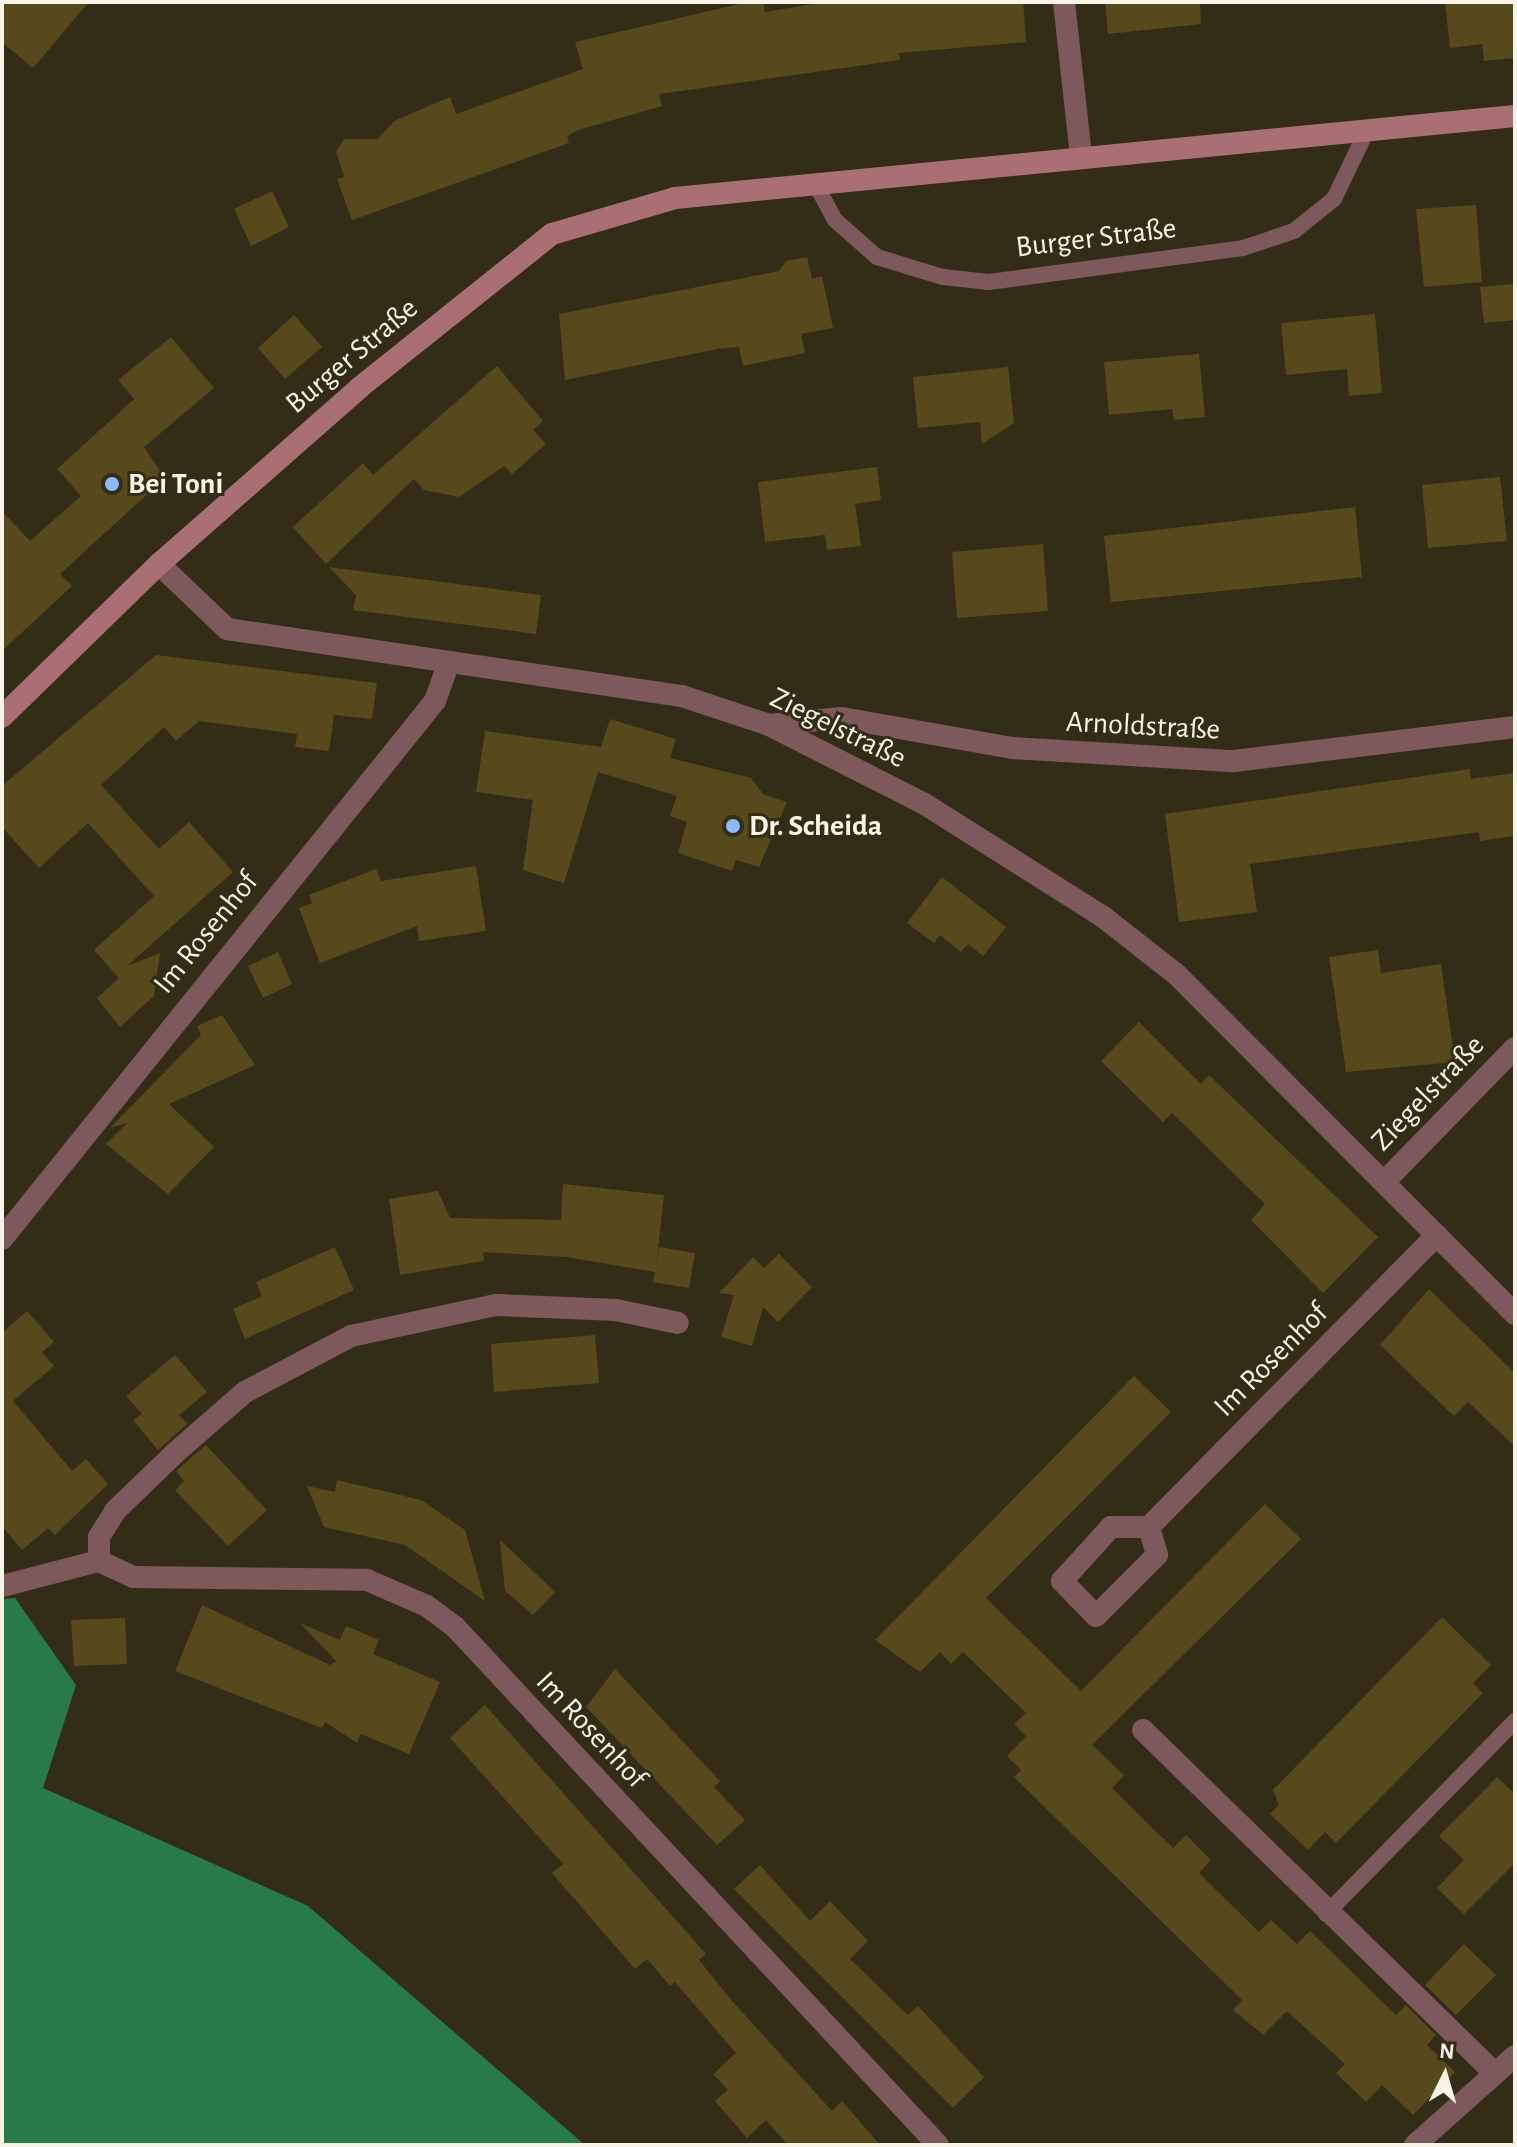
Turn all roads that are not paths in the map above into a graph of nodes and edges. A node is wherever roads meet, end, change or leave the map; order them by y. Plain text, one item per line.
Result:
1 (1064, 2) edge
2 (1515, 116) edge
3 (1367, 130) junction
4 (1081, 156) junction
5 (815, 183) junction
6 (159, 564) junction
7 (449, 662) junction
8 (5, 709) edge
9 (769, 725) junction
10 (1515, 727) edge
11 (1515, 1048) edge
12 (1385, 1181) junction
13 (1437, 1235) junction
14 (2, 1239) edge
15 (1515, 1314) edge
16 (678, 1323) dead end
17 (1149, 1527) junction
18 (99, 1561) junction
19 (2, 1586) edge
20 (1515, 1721) edge
21 (1143, 1730) dead end
22 (1326, 1914) junction
23 (1515, 2056) edge
24 (1495, 2073) junction
25 (938, 2145) edge
26 (1415, 2145) edge

1 - 4 street
2 - 3 main road, Burger Straße
3 - 4 main road, Burger Straße
3 - 5 lane, Burger Straße
4 - 5 main road, Burger Straße
5 - 6 main road, Burger Straße
6 - 7 street, Ziegelstraße
6 - 8 main road, Burger Straße
7 - 9 street, Ziegelstraße
7 - 14 street, Im Rosenhof
9 - 10 street, Arnoldstraße
9 - 12 street, Ziegelstraße
11 - 12 street, Ziegelstraße
12 - 13 street, Ziegelstraße
13 - 15 street, Ziegelstraße
13 - 17 street, Im Rosenhof
16 - 18 street
17 - 17 street
18 - 19 street
18 - 25 street, Im Rosenhof
20 - 22 lane
21 - 22 street
22 - 24 street
23 - 24 street
24 - 26 street

